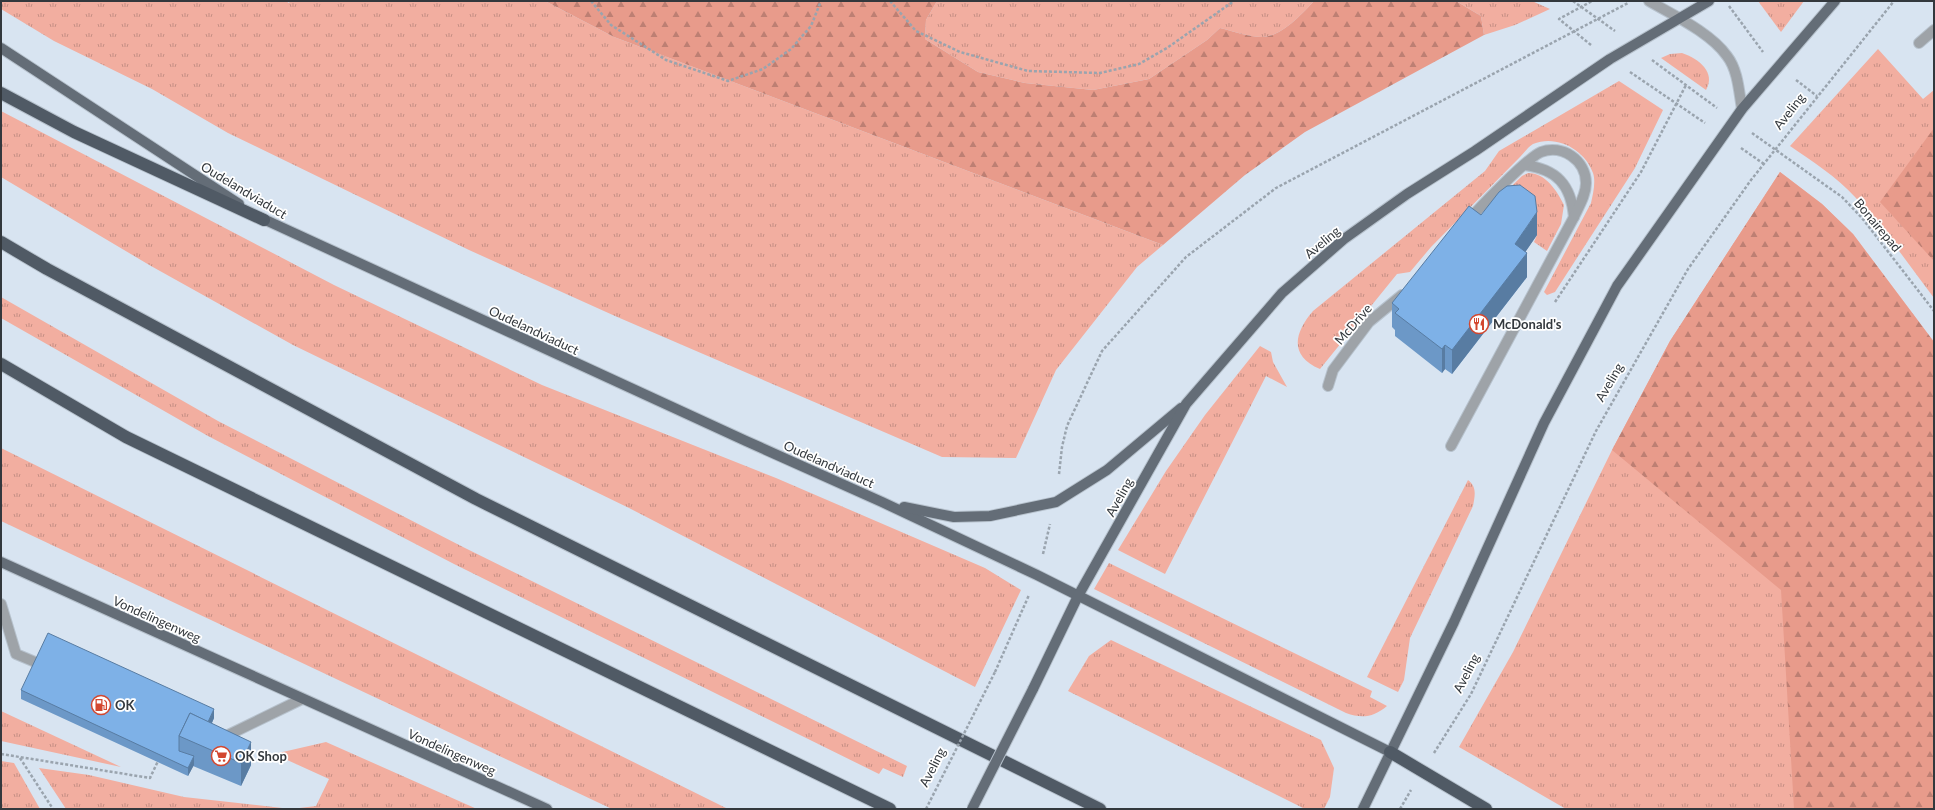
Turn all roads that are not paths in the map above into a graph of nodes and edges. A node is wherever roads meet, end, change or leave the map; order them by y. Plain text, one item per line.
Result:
1 (1649, 1) edge
2 (1708, 1) edge
3 (1835, 1) edge
4 (1680, 19) junction
5 (1934, 30) edge
6 (1919, 43) dead end
7 (1, 48) edge
8 (1, 93) edge
9 (1742, 109) junction
10 (1524, 165) junction
11 (1574, 217) junction
12 (264, 220) junction
13 (1460, 230) edge
14 (1, 237) edge
15 (1, 242) edge
16 (47, 269) junction
17 (1410, 287) edge
18 (1, 364) edge
19 (1328, 386) dead end
20 (1186, 404) junction
21 (1452, 446) dead end
22 (882, 502) junction
23 (1, 562) edge
24 (1078, 596) junction
25 (1, 604) edge
26 (59, 673) edge
27 (302, 699) junction
28 (212, 736) edge
29 (1390, 752) junction
30 (547, 809) edge
31 (890, 809) edge
32 (972, 809) edge
33 (1100, 809) edge
34 (1363, 809) edge
35 (1486, 809) edge

1 - 4 street
2 - 4 main road, Aveling
3 - 9 main road
4 - 9 street
4 - 20 main road, Aveling
5 - 6 street
7 - 12 main road, Oudelandviaduct
8 - 12 highway
9 - 29 main road
10 - 11 street
10 - 11 street
10 - 13 street
11 - 21 street
12 - 22 main road, Oudelandviaduct
14 - 16 highway
15 - 16 highway
16 - 33 highway
17 - 19 street, McDrive
18 - 31 highway
20 - 22 main road
20 - 24 main road, Aveling
22 - 24 main road, Oudelandviaduct
23 - 27 main road, Vondelingenweg
24 - 29 main road
24 - 32 main road, Aveling, bridge
25 - 26 street
27 - 28 street
27 - 30 main road, Vondelingenweg
29 - 34 main road
29 - 35 highway

